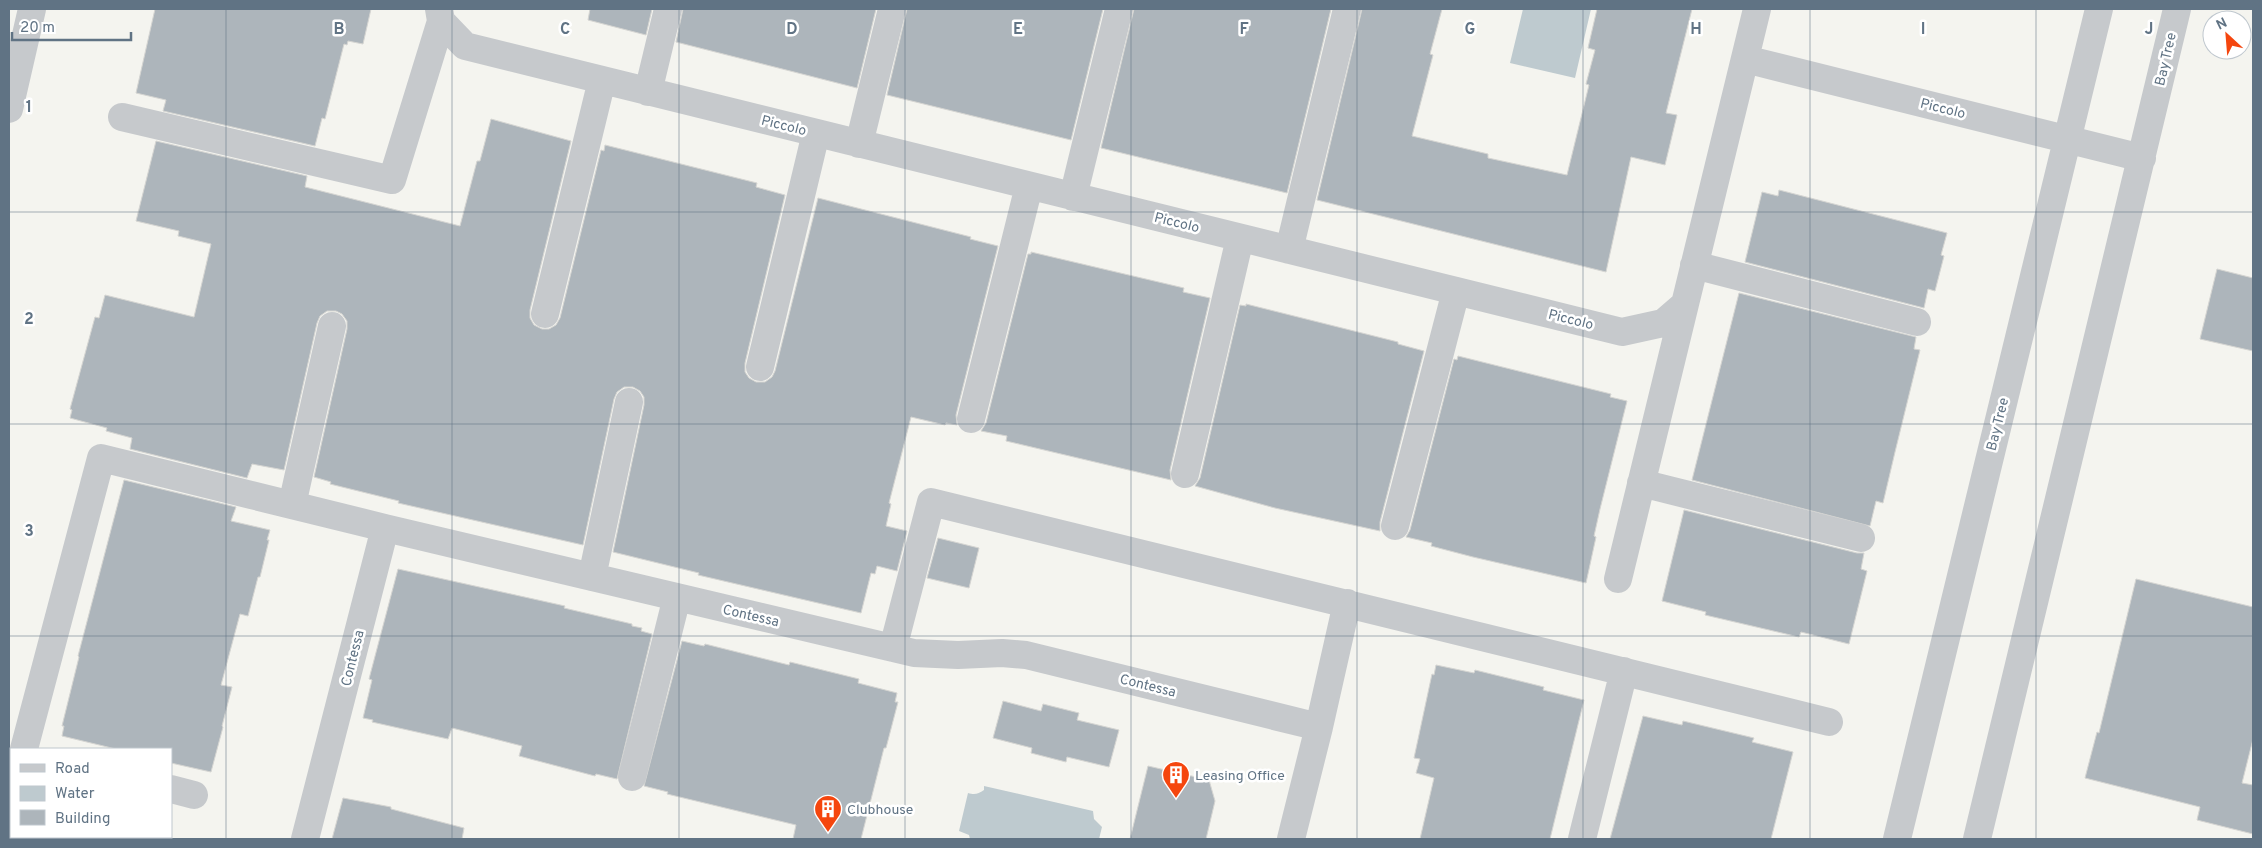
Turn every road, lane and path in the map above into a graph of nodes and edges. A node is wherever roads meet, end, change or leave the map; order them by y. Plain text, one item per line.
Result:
1 (32, 9) edge
2 (668, 9) edge
3 (892, 9) edge
4 (1119, 9) edge
5 (1347, 9) edge
6 (1758, 9) edge
7 (2099, 9) edge
8 (2177, 9) edge
9 (440, 15) edge
10 (1745, 59) junction
11 (602, 80) junction
12 (648, 92) junction
13 (9, 109) edge
14 (122, 117) dead end
15 (816, 133) junction
16 (2066, 138) junction
17 (859, 144) junction
18 (2142, 158) junction
19 (1029, 186) junction
20 (1073, 197) junction
21 (1240, 238) junction
22 (1289, 250) junction
23 (1694, 265) junction
24 (1456, 291) junction
25 (1686, 304) junction
26 (545, 314) dead end
27 (1917, 322) dead end
28 (332, 326) dead end
29 (760, 367) dead end
30 (629, 402) dead end
31 (971, 419) dead end
32 (1185, 474) dead end
33 (1641, 484) junction
34 (292, 505) junction
35 (1395, 526) dead end
36 (385, 528) junction
37 (1861, 538) dead end
38 (592, 577) junction
39 (1618, 579) dead end
40 (677, 597) junction
41 (1347, 604) junction
42 (893, 648) junction
43 (1624, 671) junction
44 (1829, 722) dead end
45 (1319, 727) junction
46 (24, 748) edge
47 (632, 777) dead end
48 (305, 839) edge
49 (1291, 839) edge
50 (1582, 839) edge
51 (1897, 839) edge
52 (1977, 839) edge

1 - 13 street
2 - 12 street
3 - 17 street
4 - 20 street
5 - 22 street
6 - 10 street
7 - 16 street, Bay Tree
8 - 18 street, Bay Tree
9 - 11 street, Piccolo
9 - 14 street
10 - 16 street, Piccolo
10 - 23 street
11 - 12 street, Piccolo
11 - 26 street
12 - 15 street, Piccolo
15 - 17 street, Piccolo
15 - 29 street
16 - 18 street, Piccolo
16 - 51 street, Bay Tree
17 - 19 street, Piccolo
18 - 52 street, Bay Tree
19 - 20 street, Piccolo
19 - 31 street
20 - 21 street, Piccolo
21 - 22 street, Piccolo
21 - 32 street
22 - 24 street, Piccolo
23 - 25 street
23 - 27 street
24 - 25 street, Piccolo
24 - 35 street
25 - 33 street
28 - 34 street
30 - 38 street
33 - 37 street
33 - 39 street
34 - 36 street
34 - 46 street
36 - 38 street, Contessa
36 - 48 street, Contessa
38 - 40 street, Contessa
40 - 42 street, Contessa
40 - 47 street
41 - 42 street
41 - 43 street
41 - 45 street
42 - 45 street, Contessa
43 - 44 street
43 - 50 street
45 - 49 street

